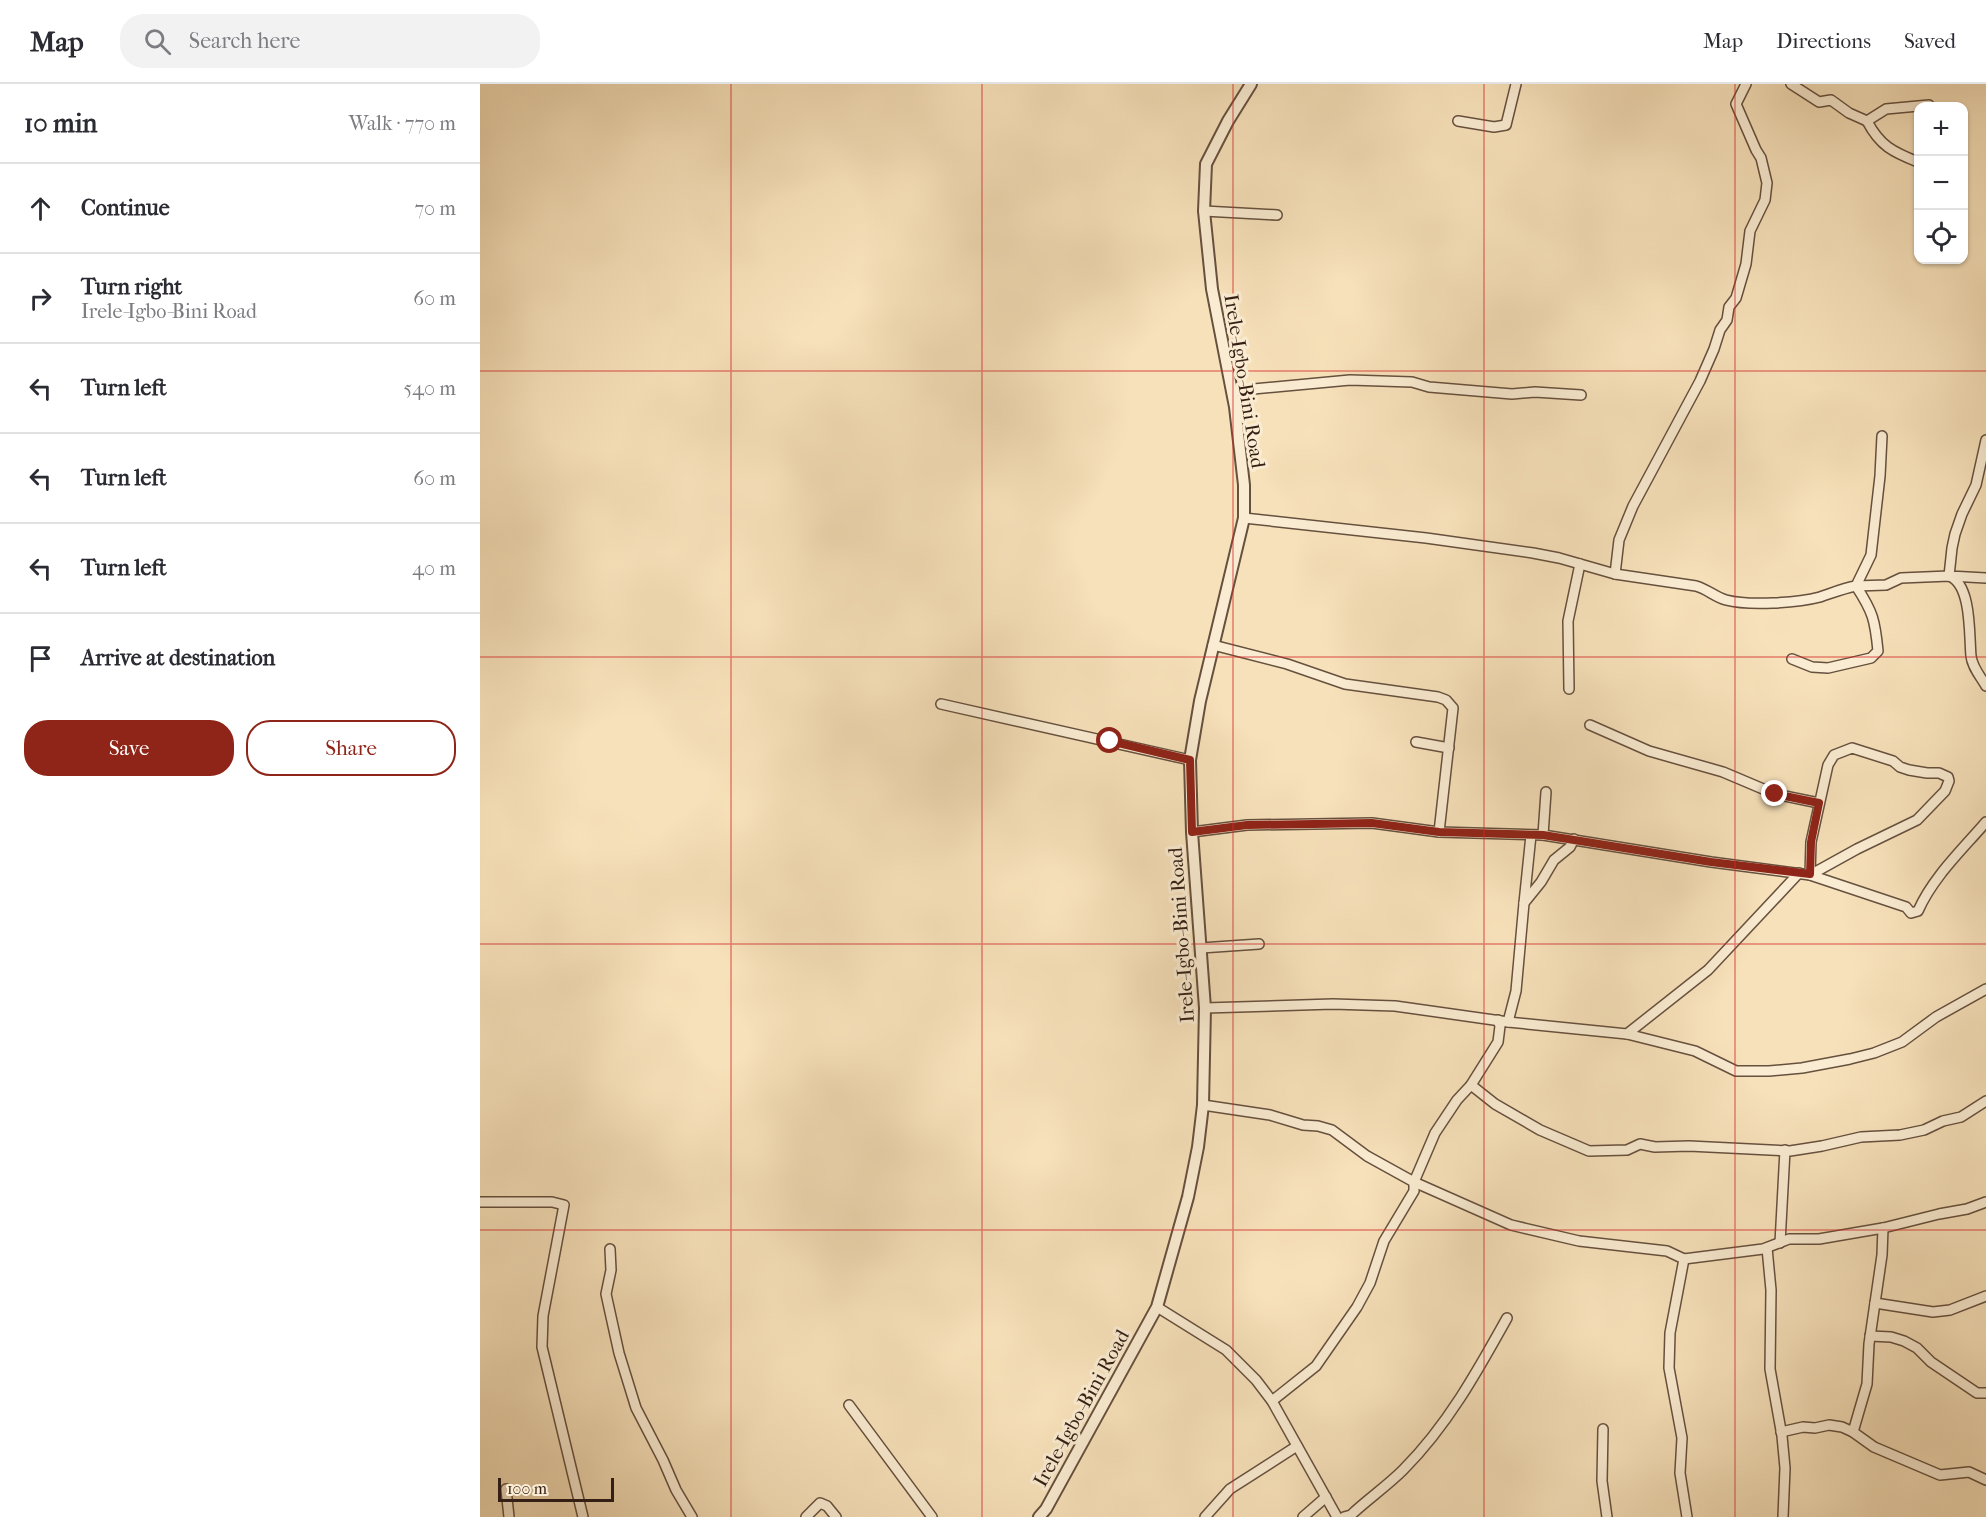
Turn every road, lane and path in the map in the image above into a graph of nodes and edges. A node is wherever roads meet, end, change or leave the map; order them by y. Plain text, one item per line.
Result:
1 (1251, 84) edge
2 (1516, 84) edge
3 (1746, 84) edge
4 (1791, 84) edge
5 (1914, 106) edge
6 (1458, 121) dead end
7 (1867, 121) junction
8 (1914, 160) edge
9 (1204, 211) junction
10 (1277, 215) dead end
11 (1232, 391) junction
12 (1581, 395) dead end
13 (1882, 436) dead end
14 (1986, 440) edge
15 (1244, 518) junction
16 (1580, 564) junction
17 (1616, 574) junction
18 (1949, 576) junction
19 (1986, 578) edge
20 (1856, 586) junction
21 (1213, 645) junction
22 (1792, 659) dead end
23 (1986, 686) edge
24 (1569, 689) dead end
25 (940, 704) dead end
26 (1590, 725) dead end
27 (1416, 742) dead end
28 (1449, 748) junction
29 (1190, 760) junction
30 (1546, 792) dead end
31 (1819, 803) junction
32 (1986, 822) edge
33 (1192, 832) junction
34 (1439, 832) junction
35 (1531, 835) junction
36 (1543, 835) junction
37 (1574, 839) junction
38 (1799, 873) junction
39 (1810, 874) junction
40 (1524, 903) junction
41 (1259, 944) dead end
42 (1202, 948) junction
43 (1986, 989) edge
44 (1205, 1008) junction
45 (1503, 1021) junction
46 (1627, 1034) junction
47 (1471, 1085) junction
48 (1986, 1101) edge
49 (1203, 1105) junction
50 (1785, 1150) junction
51 (1414, 1182) junction
52 (480, 1202) edge
53 (1986, 1202) edge
54 (1883, 1228) junction
55 (1780, 1243) junction
56 (1767, 1248) junction
57 (609, 1249) dead end
58 (1684, 1259) junction
59 (1986, 1296) edge
60 (1875, 1303) junction
61 (1157, 1306) junction
62 (1507, 1318) dead end
63 (1870, 1336) junction
64 (1986, 1393) edge
65 (1272, 1401) junction
66 (849, 1405) dead end
67 (1603, 1429) dead end
68 (1781, 1432) junction
69 (1853, 1432) junction
70 (1297, 1446) junction
71 (1986, 1480) edge
72 (506, 1489) dead end
73 (1326, 1497) junction
74 (509, 1517) edge
75 (583, 1517) edge
76 (692, 1517) edge
77 (806, 1517) edge
78 (836, 1517) edge
79 (932, 1517) edge
80 (1039, 1517) edge
81 (1205, 1517) edge
82 (1303, 1517) edge
83 (1337, 1517) edge
84 (1344, 1517) edge
85 (1607, 1517) edge
86 (1687, 1517) edge
87 (1784, 1517) edge

1 - 9 street, Irele-Igbo-Bini Road
2 - 6 street
3 - 17 street
4 - 7 street
5 - 7 street
7 - 8 street
9 - 10 street
9 - 11 street, Irele-Igbo-Bini Road
11 - 12 street
11 - 15 street, Irele-Igbo-Bini Road
13 - 20 street
14 - 18 street
15 - 16 street
15 - 21 street, Irele-Igbo-Bini Road
16 - 17 street
16 - 24 street
17 - 20 street
18 - 19 street
18 - 20 street
18 - 23 street
20 - 22 street
21 - 28 street
21 - 29 street, Irele-Igbo-Bini Road
25 - 29 street
26 - 31 street
27 - 28 street
28 - 34 street
29 - 33 street, Irele-Igbo-Bini Road
30 - 36 street
31 - 39 street
31 - 39 street
32 - 39 street
33 - 34 street
33 - 42 street, Irele-Igbo-Bini Road
34 - 35 street
35 - 36 street
35 - 40 street
36 - 37 street
37 - 38 street
37 - 40 street
38 - 39 street
38 - 46 street
40 - 45 street
41 - 42 street
42 - 44 street, Irele-Igbo-Bini Road
43 - 46 street
44 - 45 street
44 - 49 street, Irele-Igbo-Bini Road
45 - 46 street
45 - 47 street
47 - 50 street
47 - 51 street
48 - 50 street
49 - 51 street
49 - 61 street, Irele-Igbo-Bini Road
50 - 55 street
51 - 58 street
51 - 65 street
52 - 75 street
53 - 54 street
54 - 55 street
54 - 60 street
55 - 56 street
56 - 58 street
56 - 68 street
57 - 76 street
58 - 86 street
59 - 60 street
60 - 63 street
61 - 65 street
61 - 80 street, Irele-Igbo-Bini Road
62 - 84 street
63 - 64 street
63 - 69 street
65 - 70 street
66 - 79 street
67 - 85 street
68 - 69 street
68 - 87 street
69 - 71 street
70 - 73 street
70 - 81 street
72 - 74 street
73 - 82 street
73 - 83 street
77 - 78 street

